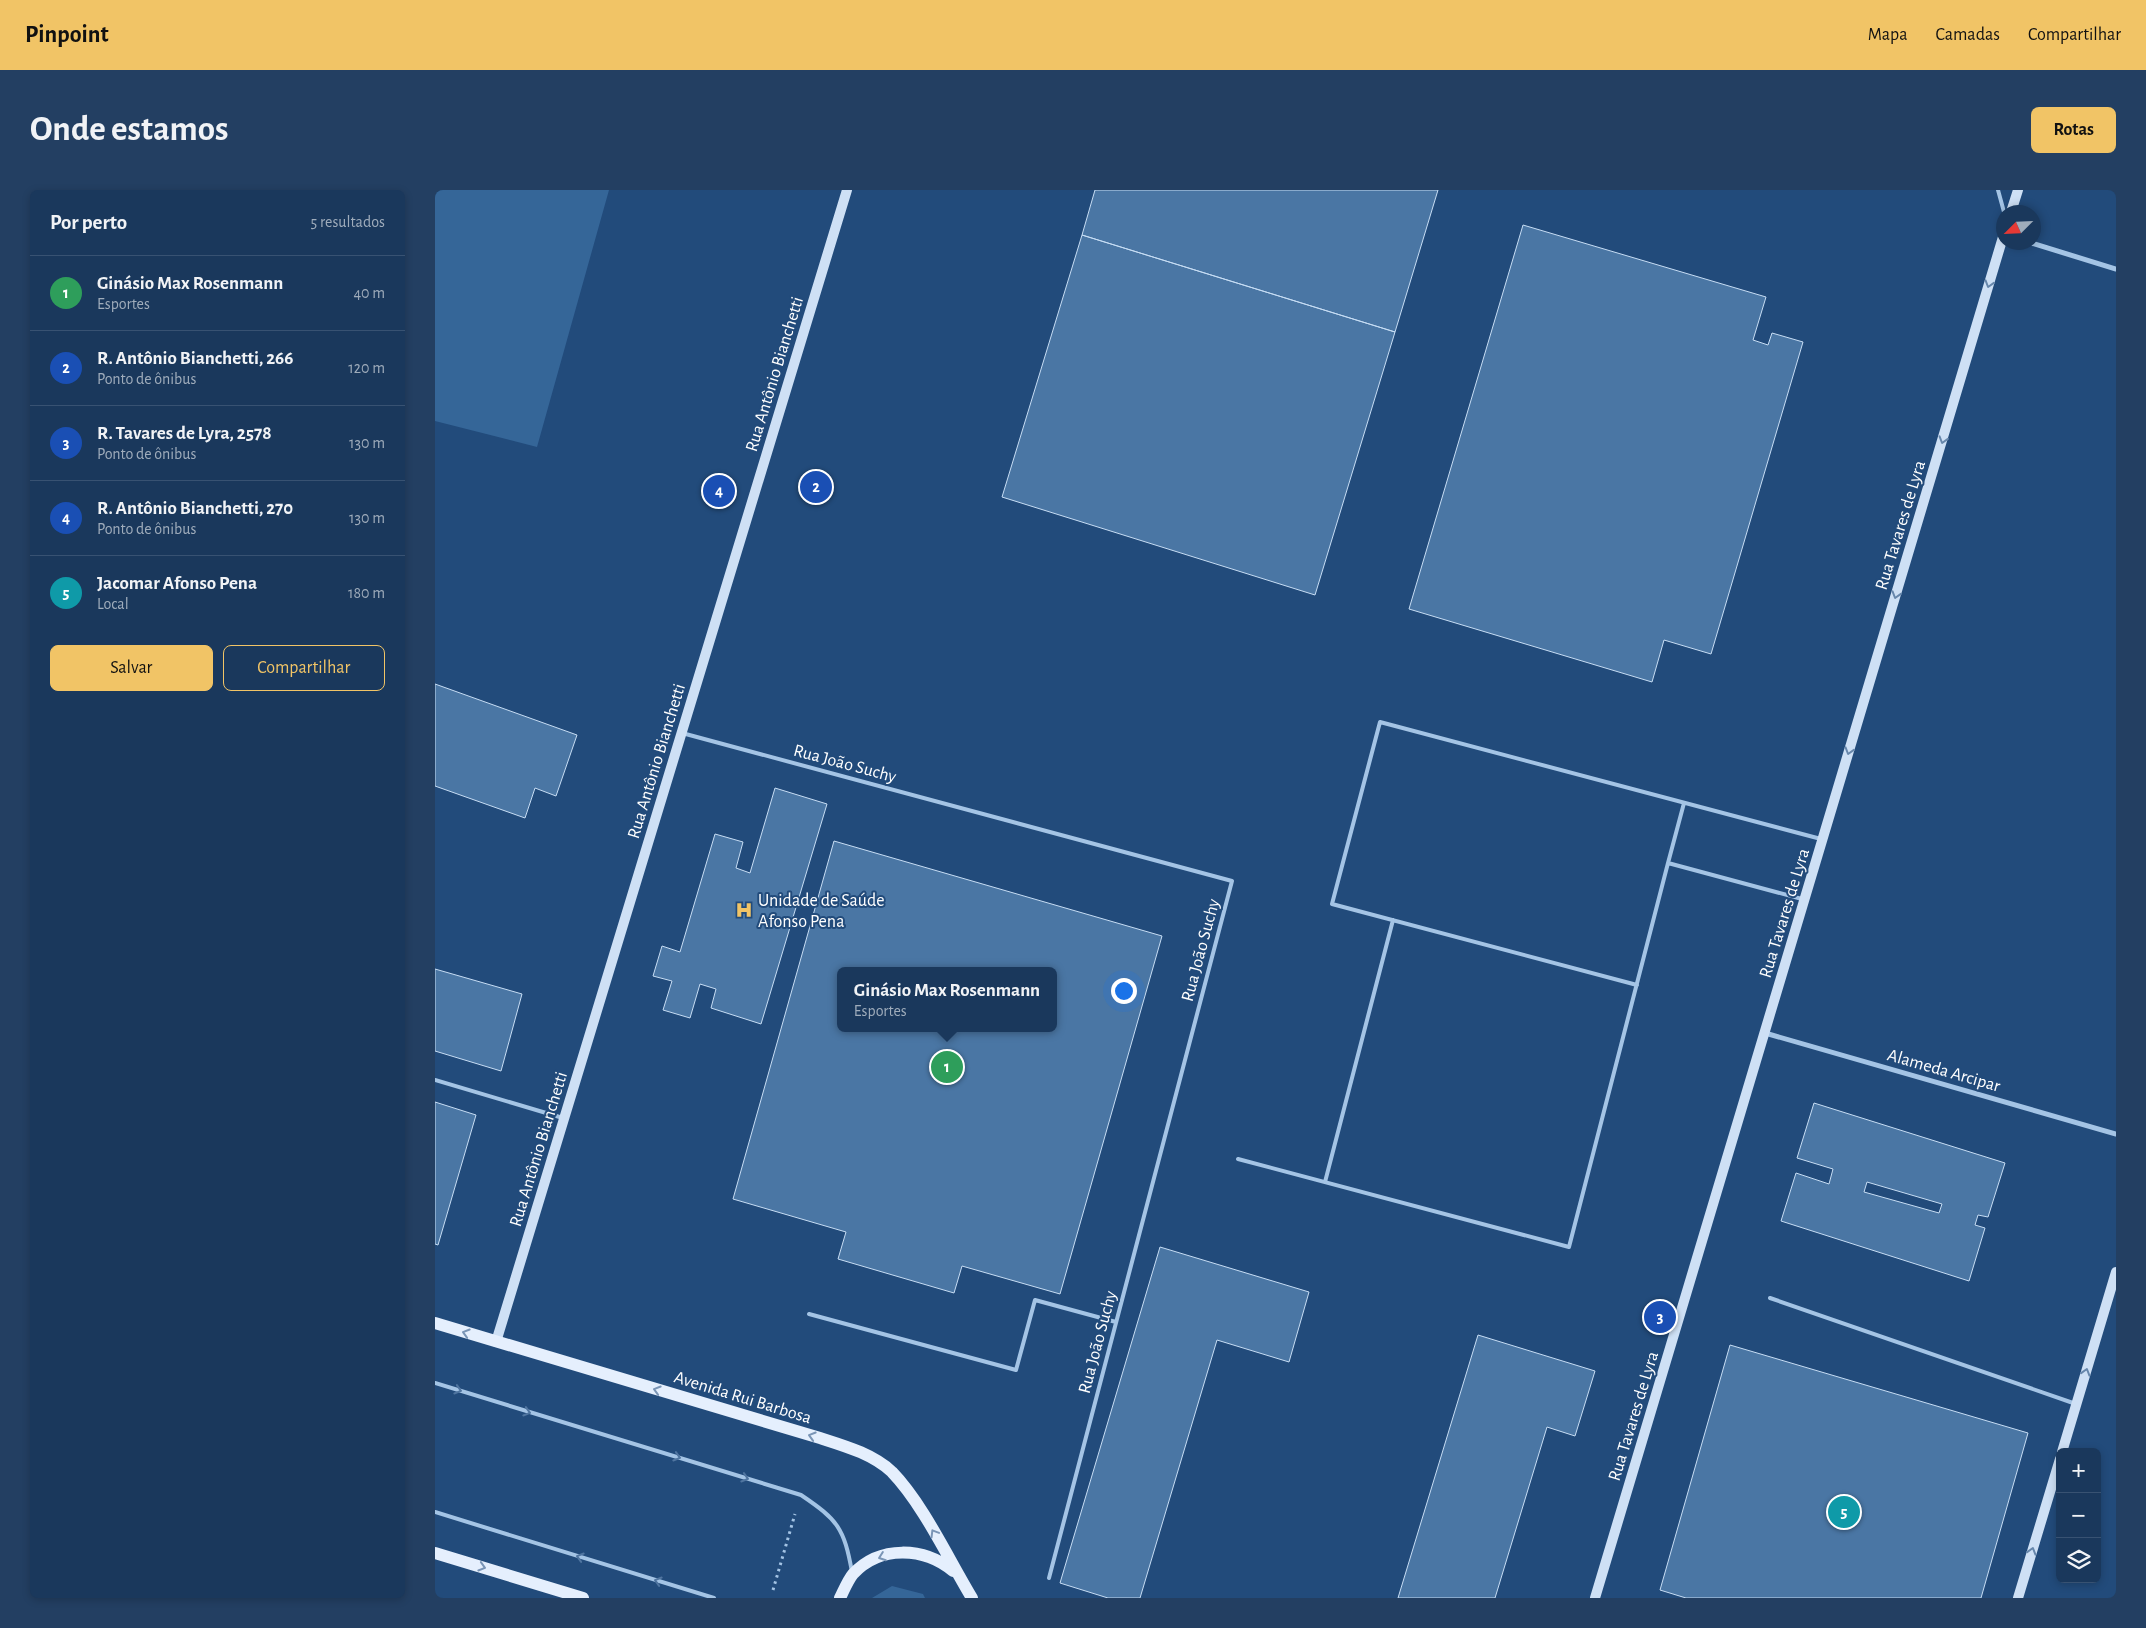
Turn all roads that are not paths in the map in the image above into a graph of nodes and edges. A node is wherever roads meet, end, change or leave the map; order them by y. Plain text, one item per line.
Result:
1 (847, 190) edge
2 (1998, 190) edge
3 (2018, 190) edge
4 (2002, 205) edge
5 (2013, 205) edge
6 (2041, 246) edge
7 (1999, 250) edge
8 (2116, 269) edge
9 (681, 733) junction
10 (1684, 803) junction
11 (1823, 839) junction
12 (1668, 863) junction
13 (1805, 899) junction
14 (1393, 920) junction
15 (1637, 985) junction
16 (1765, 1032) junction
17 (435, 1080) edge
18 (565, 1118) junction
19 (2116, 1134) edge
20 (1238, 1159) dead end
21 (1325, 1182) junction
22 (2116, 1272) edge
23 (1770, 1298) dead end
24 (809, 1314) dead end
25 (1116, 1322) junction
26 (435, 1323) edge
27 (496, 1342) junction
28 (435, 1384) edge
29 (2076, 1404) junction
30 (2063, 1448) edge
31 (2056, 1472) edge
32 (435, 1512) edge
33 (435, 1553) edge
34 (852, 1575) junction
35 (959, 1575) junction
36 (1049, 1578) dead end
37 (583, 1598) edge
38 (714, 1598) edge
39 (840, 1598) edge
40 (972, 1598) edge
41 (1595, 1598) edge
42 (2018, 1598) edge

1 - 9 main road, Rua Antônio Bianchetti
2 - 4 lane
3 - 5 main road
6 - 8 street
7 -> 11 main road, Rua Tavares de Lyra
9 - 18 main road, Rua Antônio Bianchetti
9 - 25 lane, Rua João Suchy
10 - 11 lane
10 - 12 lane
10 - 14 lane
11 - 13 main road, Rua Tavares de Lyra
12 - 13 lane
12 - 15 lane
13 - 16 main road, Rua Tavares de Lyra
14 - 15 lane
14 - 21 lane
15 - 21 lane
16 - 19 street, Alameda Arcipar
16 - 41 main road, Rua Tavares de Lyra
17 - 18 lane
18 - 27 main road, Rua Antônio Bianchetti
20 - 21 lane
29 -> 22 main road
23 - 29 lane
24 - 25 lane
25 - 36 lane, Rua João Suchy
27 -> 26 main road, Avenida Rui Barbosa
35 -> 27 main road, Avenida Rui Barbosa
28 -> 34 lane
29 - 30 main road
42 -> 31 main road
38 -> 32 lane
33 -> 37 main road
35 -> 34 main road
34 - 39 main road
35 - 40 main road, Avenida Rui Barbosa

